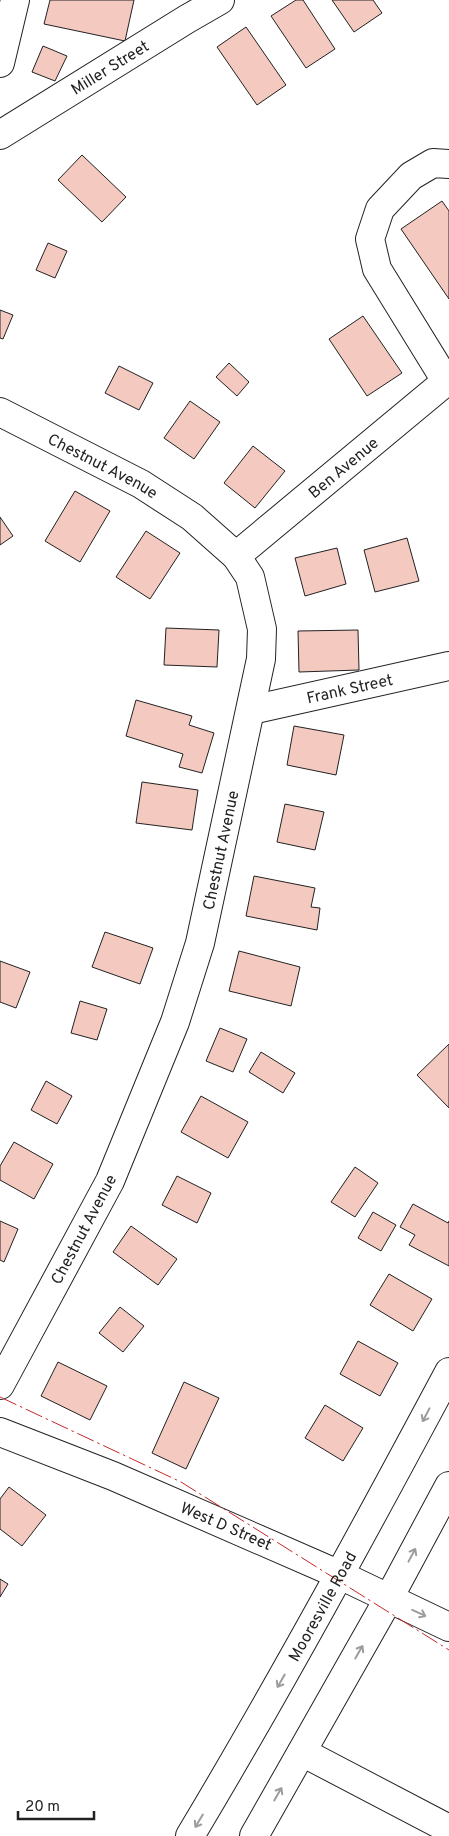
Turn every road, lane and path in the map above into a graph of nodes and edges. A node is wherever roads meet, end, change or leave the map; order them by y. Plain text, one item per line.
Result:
1 (15, 0) edge
2 (220, 0) edge
3 (0, 63) edge
4 (0, 135) edge
5 (449, 164) edge
6 (448, 380) edge
7 (0, 412) edge
8 (236, 556) junction
9 (449, 666) edge
10 (251, 710) junction
11 (449, 1372) edge
12 (0, 1385) edge
13 (0, 1432) edge
14 (449, 1486) edge
15 (340, 1575) junction
16 (389, 1598) junction
17 (449, 1627) edge
18 (302, 1752) junction
19 (449, 1829) edge
20 (190, 1836) edge
21 (254, 1836) edge

1 - 3 street
2 - 4 street, Miller Street
5 - 6 street
6 - 8 street, Ben Avenue
7 - 8 street, Chestnut Avenue
8 - 10 street, Chestnut Avenue
9 - 10 street, Frank Street
10 - 12 street, Chestnut Avenue
11 -> 15 street, Mooresville Road
13 - 15 street, West D Street
16 -> 14 street
15 - 16 street, West D Street
15 -> 20 street, Mooresville Road
16 -> 17 street, West D Street
18 -> 16 street
18 - 19 street
21 -> 18 street

